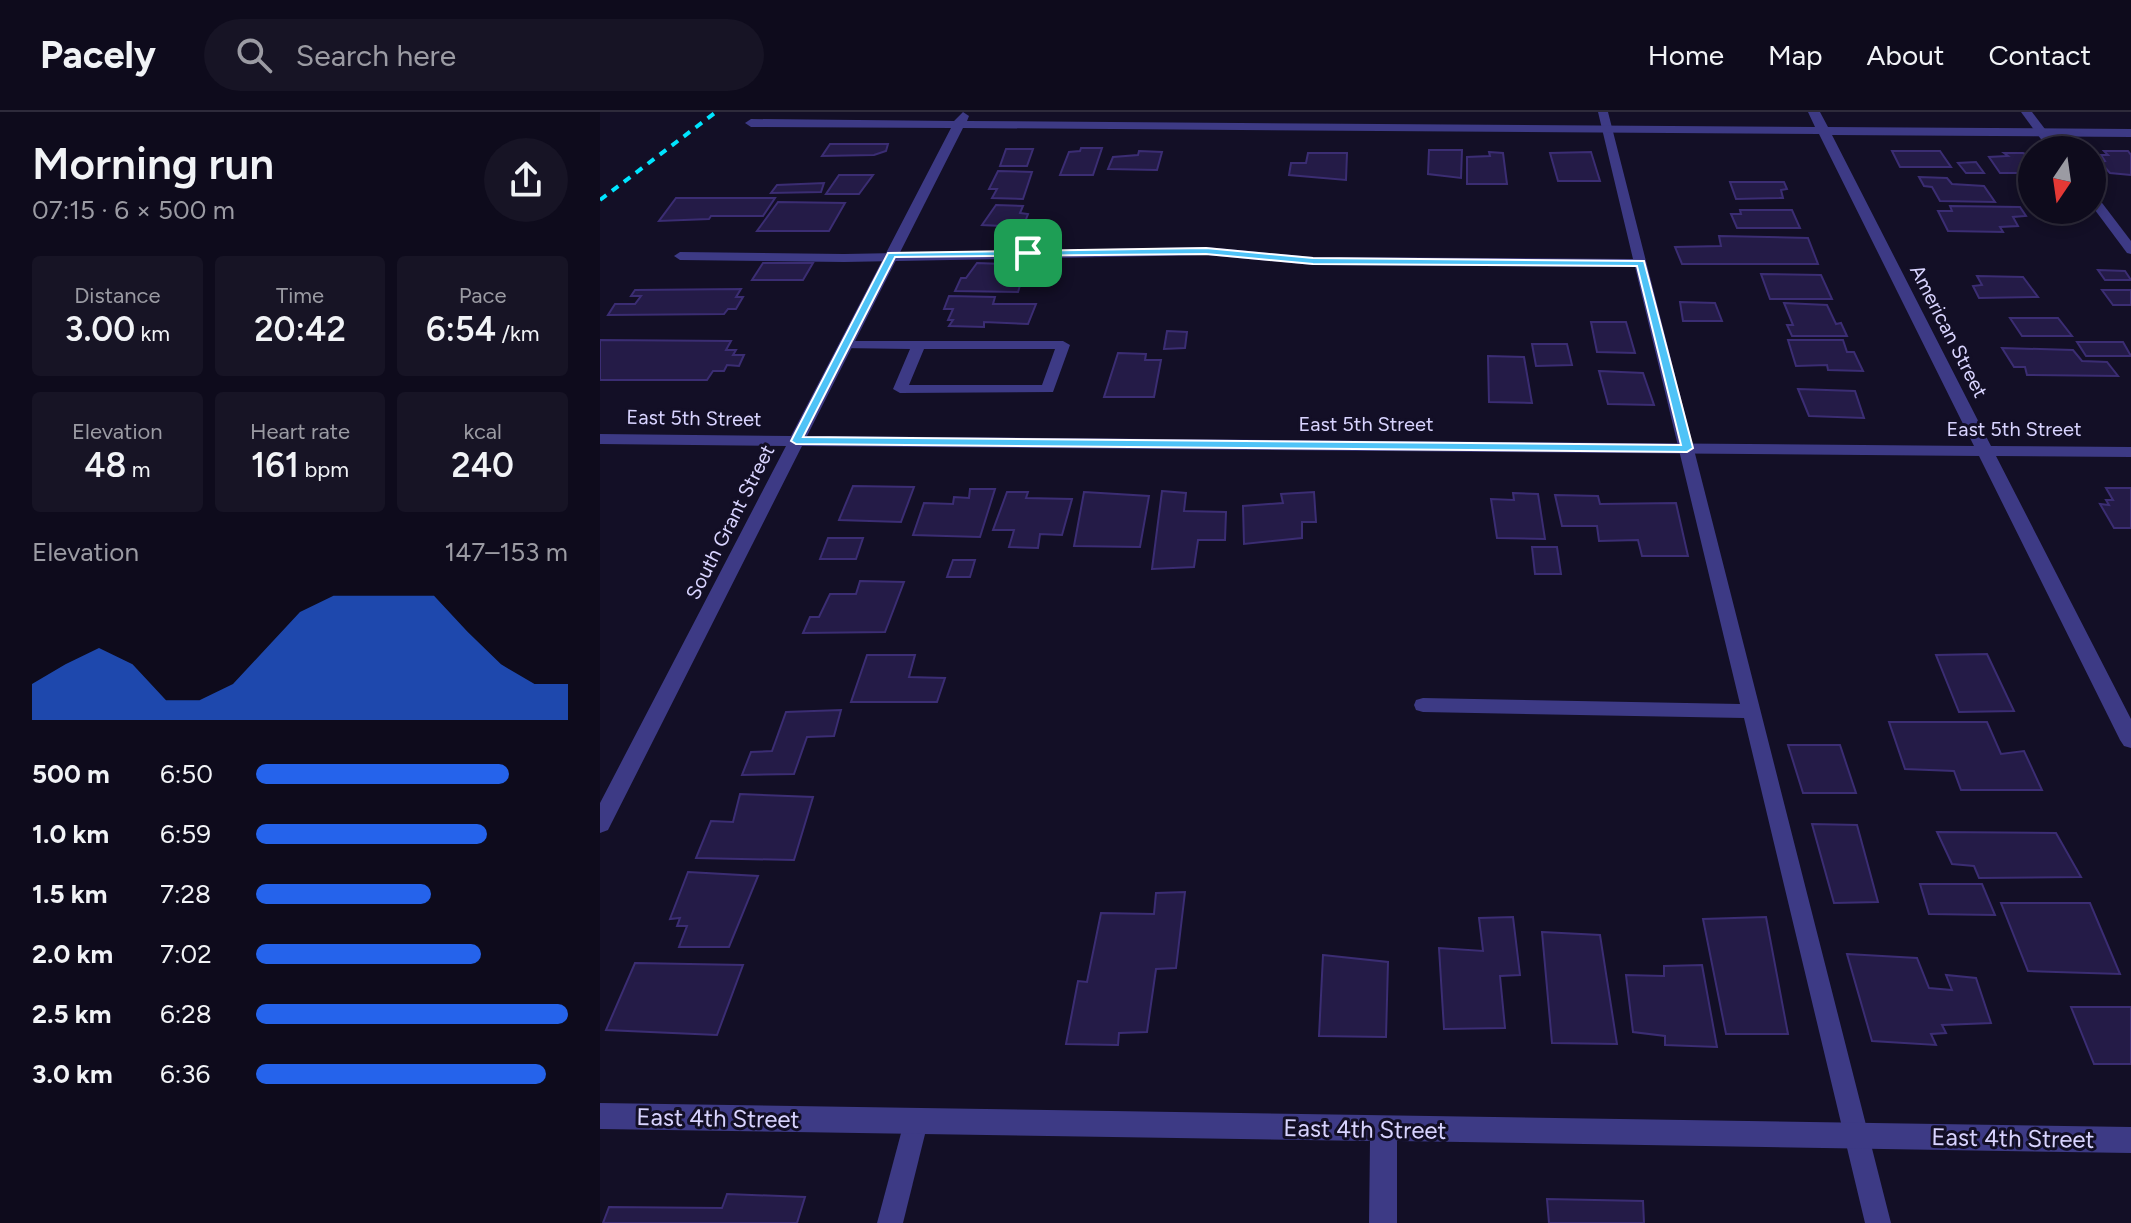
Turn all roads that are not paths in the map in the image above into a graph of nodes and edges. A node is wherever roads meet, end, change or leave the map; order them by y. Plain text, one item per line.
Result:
1 (1814, 112) edge
2 (2026, 112) edge
3 (962, 118) edge
4 (1605, 121) edge
5 (751, 123) dead end
6 (1823, 131) junction
7 (2041, 132) junction
8 (2131, 133) edge
9 (2044, 136) edge
10 (2106, 217) edge
11 (2131, 250) edge
12 (891, 255) junction
13 (680, 256) dead end
14 (1641, 263) junction
15 (845, 345) junction
16 (918, 346) junction
17 (600, 439) edge
18 (796, 441) junction
19 (1687, 448) junction
20 (1985, 451) junction
21 (2131, 452) edge
22 (1423, 705) dead end
23 (1752, 711) junction
24 (2131, 740) edge
25 (600, 824) edge
26 (600, 1116) edge
27 (916, 1122) junction
28 (1384, 1129) junction
29 (1856, 1136) junction
30 (2131, 1140) edge
31 (890, 1223) edge
32 (1383, 1223) edge
33 (1878, 1223) edge

1 - 6 street, American Street
2 - 7 lane
3 - 4 street
3 - 5 street
3 - 12 street, South Grant Street
4 - 6 street
4 - 14 lane
6 - 7 street
6 - 20 street, American Street
7 - 8 street
7 - 9 lane
10 - 11 lane
12 - 13 lane
12 - 14 lane
12 - 15 street, South Grant Street
14 - 19 lane
15 - 16 lane
15 - 18 street, South Grant Street
16 - 16 lane
17 - 18 street, East 5th Street
18 - 19 street, East 5th Street
18 - 25 street, South Grant Street
19 - 20 street, East 5th Street
19 - 23 lane
20 - 21 street, East 5th Street
20 - 24 street, American Street
22 - 23 lane
23 - 29 lane
26 - 27 street, East 4th Street
27 - 28 street, East 4th Street
27 - 31 lane
28 - 29 street, East 4th Street
28 - 32 street
29 - 30 street, East 4th Street
29 - 33 lane

